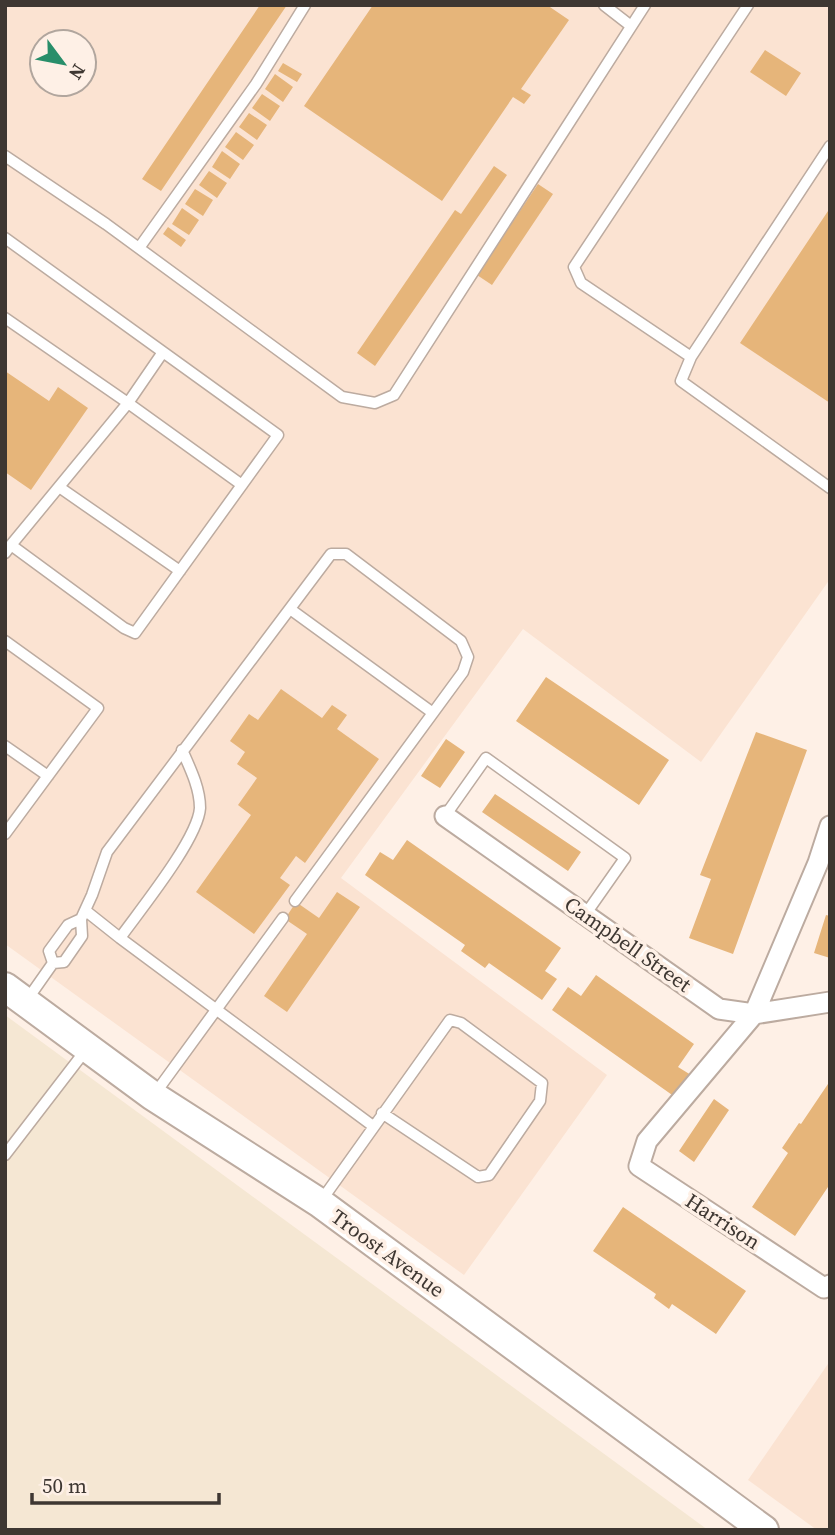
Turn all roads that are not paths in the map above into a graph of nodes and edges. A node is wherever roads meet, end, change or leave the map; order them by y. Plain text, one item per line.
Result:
1 (304, 5) edge
2 (604, 5) edge
3 (645, 5) edge
4 (748, 5) edge
5 (631, 26) junction
6 (830, 146) edge
7 (5, 156) edge
8 (5, 238) edge
9 (139, 248) junction
10 (5, 318) edge
11 (163, 352) junction
12 (691, 357) junction
13 (128, 403) junction
14 (242, 485) junction
15 (59, 487) junction
16 (830, 488) edge
17 (8, 549) edge
18 (180, 571) junction
19 (290, 609) junction
20 (5, 641) edge
21 (432, 713) junction
22 (5, 746) edge
23 (182, 750) junction
24 (48, 776) junction
25 (444, 816) joint
26 (830, 826) edge
27 (5, 834) edge
28 (296, 901) dead end
29 (83, 915) junction
30 (585, 915) junction
31 (283, 918) dead end
32 (120, 938) junction
33 (53, 963) junction
34 (15, 995) edge
35 (830, 1002) edge
36 (217, 1008) junction
37 (754, 1014) junction
38 (87, 1048) junction
39 (153, 1096) junction
40 (382, 1113) junction
41 (373, 1126) junction
42 (5, 1155) edge
43 (320, 1203) junction
44 (830, 1285) edge
45 (764, 1530) edge

1 - 9 lane
2 - 5 lane
3 - 5 lane
4 - 12 lane
5 - 9 lane
6 - 12 lane
7 - 9 lane
8 - 11 lane
10 - 13 lane
11 - 13 lane
11 - 14 lane
12 - 16 lane
13 - 14 lane
13 - 15 lane
14 - 18 lane
15 - 17 lane
15 - 18 lane
17 - 18 lane
19 - 21 lane
19 - 21 lane
19 - 23 lane
20 - 24 lane
21 - 28 lane
22 - 24 lane
23 - 29 lane
23 - 32 lane
24 - 27 lane
25 - 30 street, Campbell Street
25 - 30 lane
26 - 37 street
29 - 32 lane
29 - 33 lane
29 - 33 lane
30 - 37 street, Campbell Street
31 - 36 lane
32 - 36 lane
33 - 34 lane
34 - 38 main road, Troost Avenue
35 - 37 street, Campbell Street
36 - 39 lane
36 - 41 lane
37 - 44 street, Harrison
38 - 39 main road, Troost Avenue
38 - 42 lane
39 - 43 main road, Troost Avenue
40 - 40 lane
40 - 41 lane
41 - 43 lane
43 - 45 main road, Troost Avenue

